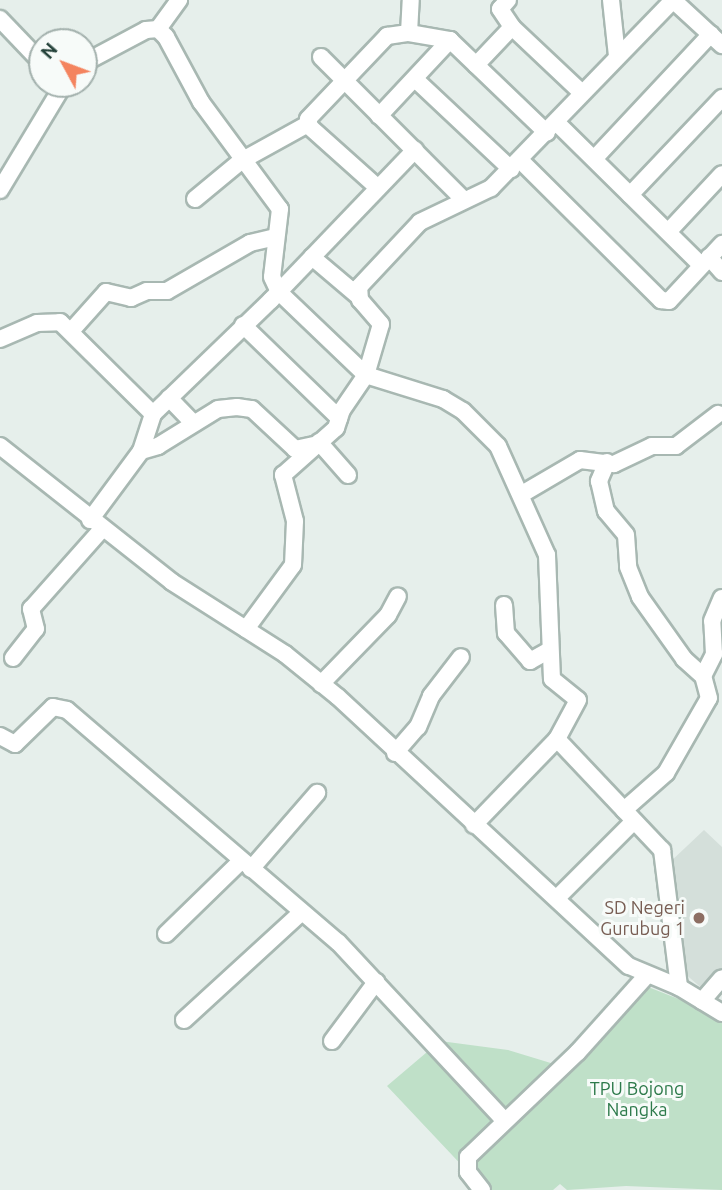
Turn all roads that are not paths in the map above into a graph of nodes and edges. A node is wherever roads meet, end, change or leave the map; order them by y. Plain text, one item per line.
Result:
1 (179, 0) edge
2 (411, 0) edge
3 (508, 0) edge
4 (611, 0) edge
5 (673, 0) edge
6 (0, 19) edge
7 (512, 27) junction
8 (158, 29) junction
9 (409, 33) junction
10 (450, 40) junction
11 (716, 40) edge
12 (28, 48) edge
13 (98, 55) edge
14 (617, 56) junction
15 (321, 57) dead end
16 (476, 65) junction
17 (342, 79) junction
18 (415, 79) junction
19 (582, 93) junction
20 (56, 98) edge
21 (722, 98) edge
22 (379, 116) junction
23 (308, 124) junction
24 (551, 127) junction
25 (415, 150) junction
26 (594, 159) junction
27 (241, 161) junction
28 (516, 164) junction
29 (722, 174) edge
30 (377, 187) junction
31 (0, 190) edge
32 (629, 195) junction
33 (195, 199) dead end
34 (464, 200) junction
35 (668, 232) junction
36 (275, 237) junction
37 (722, 244) edge
38 (312, 257) junction
39 (705, 261) junction
40 (722, 272) edge
41 (279, 292) junction
42 (357, 295) junction
43 (243, 325) junction
44 (72, 330) junction
45 (0, 339) edge
46 (366, 376) junction
47 (169, 398) junction
48 (721, 413) edge
49 (153, 414) junction
50 (339, 418) junction
51 (193, 423) junction
52 (319, 442) junction
53 (0, 446) edge
54 (141, 451) junction
55 (607, 462) junction
56 (348, 475) dead end
57 (522, 494) junction
58 (96, 524) junction
59 (398, 596) dead end
60 (722, 598) edge
61 (504, 605) dead end
62 (246, 629) junction
63 (550, 650) junction
64 (461, 657) dead end
65 (13, 658) dead end
66 (530, 661) junction
67 (704, 676) junction
68 (555, 683) junction
69 (321, 684) junction
70 (0, 736) edge
71 (557, 739) junction
72 (396, 753) junction
73 (317, 793) dead end
74 (629, 815) junction
75 (474, 825) junction
76 (246, 865) junction
77 (558, 897) junction
78 (302, 912) junction
79 (166, 934) dead end
80 (647, 975) junction
81 (722, 978) edge
82 (376, 982) junction
83 (679, 987) junction
84 (702, 1001) junction
85 (722, 1013) edge
86 (184, 1020) dead end
87 (332, 1041) dead end
88 (504, 1120) junction
89 (482, 1190) edge

1 - 8 street
2 - 9 street
3 - 7 street
4 - 14 street
5 - 11 street
5 - 14 street
6 - 12 street
7 - 16 street
7 - 19 street
8 - 13 street
8 - 27 street
9 - 10 street
9 - 17 street
10 - 16 street
10 - 18 street
11 - 26 street
14 - 19 street
15 - 17 street
16 - 24 street
17 - 22 street
17 - 23 street
18 - 22 street
18 - 28 street
19 - 24 street
20 - 31 street
21 - 32 street
22 - 25 street
23 - 27 street
23 - 30 street
24 - 26 street
24 - 28 street
25 - 30 street
25 - 34 street
26 - 32 street
27 - 33 street
27 - 36 street
28 - 34 street
28 - 39 street
29 - 35 street
30 - 38 street
32 - 35 street
34 - 42 street
35 - 39 street
36 - 41 street
36 - 44 street
37 - 39 street
38 - 41 street
38 - 42 street
39 - 40 street
41 - 43 street
41 - 46 street
42 - 46 street
43 - 47 street
43 - 50 street
44 - 45 street
44 - 49 street
46 - 50 street
46 - 57 street
47 - 49 street
47 - 51 street
48 - 55 street
49 - 54 street
50 - 52 street
51 - 52 street
51 - 54 street
52 - 56 street
52 - 62 street
53 - 58 street
54 - 58 street
55 - 57 street
55 - 67 street
57 - 63 street
58 - 62 street
58 - 65 street
59 - 69 street
60 - 67 street
61 - 66 street
62 - 69 street
63 - 66 street
63 - 68 street
64 - 72 street
66 - 68 street
67 - 74 street
68 - 71 street
69 - 72 street
70 - 76 street
71 - 74 street
71 - 75 street
72 - 75 street
73 - 76 street
74 - 77 street
74 - 83 street
75 - 77 street
76 - 78 street
76 - 79 street
77 - 80 street
78 - 82 street
78 - 86 street
80 - 83 street
80 - 88 street
81 - 84 street
82 - 87 street
82 - 88 street
83 - 84 street
84 - 85 street
88 - 89 street

